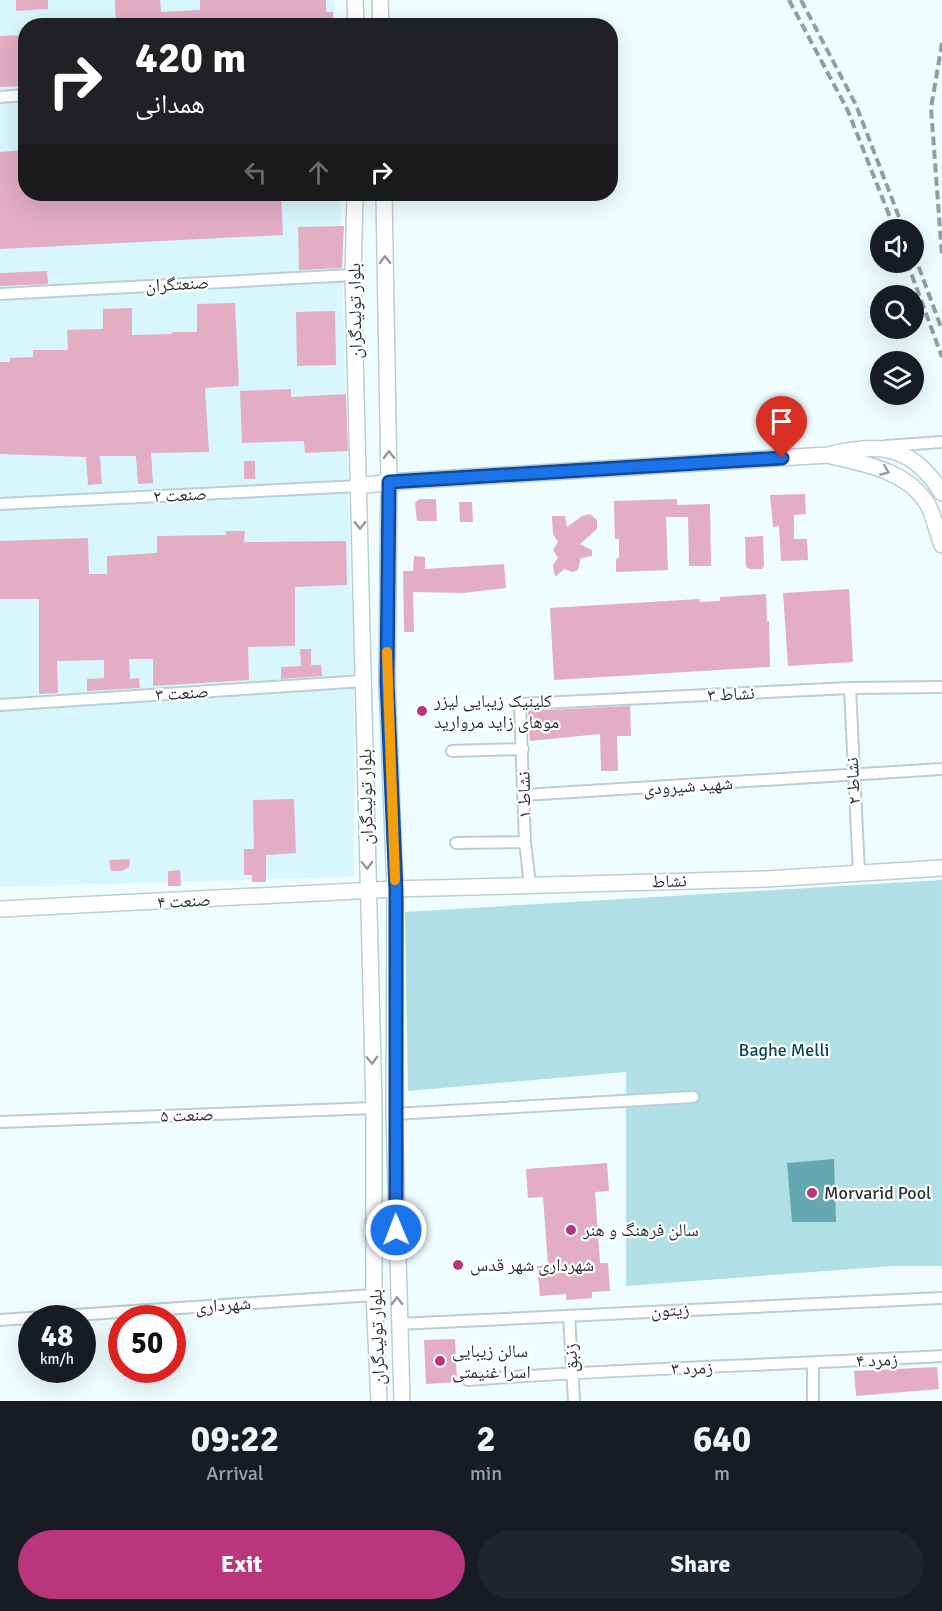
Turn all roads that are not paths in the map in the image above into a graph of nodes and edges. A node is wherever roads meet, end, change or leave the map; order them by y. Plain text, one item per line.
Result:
1 (355, 0) edge
2 (380, 0) edge
3 (356, 18) edge
4 (381, 18) edge
5 (18, 96) edge
6 (0, 97) edge
7 (355, 201) edge
8 (384, 201) edge
9 (353, 275) junction
10 (0, 294) edge
11 (942, 442) edge
12 (882, 447) junction
13 (828, 455) junction
14 (389, 482) junction
15 (359, 486) junction
16 (942, 493) edge
17 (0, 504) edge
18 (942, 544) edge
19 (364, 681) junction
20 (387, 682) junction
21 (942, 687) edge
22 (850, 688) junction
23 (520, 704) joint
24 (0, 705) edge
25 (523, 749) junction
26 (452, 751) dead end
27 (942, 769) edge
28 (852, 776) junction
29 (525, 795) junction
30 (525, 842) junction
31 (456, 843) dead end
32 (942, 868) edge
33 (859, 873) junction
34 (530, 885) junction
35 (396, 890) junction
36 (368, 892) junction
37 (0, 909) edge
38 (693, 1097) dead end
39 (374, 1108) junction
40 (394, 1114) junction
41 (0, 1122) edge
42 (374, 1295) junction
43 (942, 1298) edge
44 (569, 1316) junction
45 (0, 1320) edge
46 (398, 1324) junction
47 (942, 1356) edge
48 (813, 1364) junction
49 (572, 1372) junction
50 (468, 1380) dead end
51 (379, 1401) edge
52 (402, 1401) edge
53 (574, 1401) edge
54 (813, 1401) edge

1 - 3 main road
2 - 4 main road
5 - 6 street
7 - 9 main road, بلوار تولیدگران
14 -> 8 main road, بلوار تولیدگران
9 - 10 street, صنعتگران
9 - 15 main road, بلوار تولیدگران
11 - 12 street
12 - 13 main road
12 - 16 main road
13 - 14 main road
13 -> 18 main road
14 - 15 main road
14 - 20 main road, بلوار تولیدگران
15 - 17 street, صنعت ۲
15 -> 19 main road, بلوار تولیدگران
19 - 20 main road
19 - 24 street, صنعت ۳
19 -> 36 main road, بلوار تولیدگران
20 - 35 main road, بلوار تولیدگران
21 - 22 street, نشاط ۳
22 - 23 street, نشاط ۳
22 - 28 street, نشاط ۲
23 - 25 street, نشاط ۱
25 - 26 street
25 - 29 street, نشاط ۱
27 - 28 street, شهید شیرودی
28 - 29 street, شهید شیرودی
28 - 33 street, نشاط ۲
29 - 30 street, نشاط ۱
30 - 31 street
30 - 34 street, نشاط ۱
32 - 33 main road, نشاط
33 - 34 main road, نشاط
34 - 35 main road, نشاط
35 - 36 main road, صنعت ۴
35 - 40 main road, بلوار تولیدگران
36 - 37 main road, صنعت ۴
36 -> 39 main road, بلوار تولیدگران
38 - 40 street
39 - 41 street, صنعت ۵
39 - 42 main road, بلوار تولیدگران
46 -> 40 main road, بلوار تولیدگران
42 - 45 street, شهرداری
42 - 51 main road, بلوار تولیدگران
43 - 44 street, زیتون
44 - 46 street, زیتون
44 - 49 street, زنبق
46 - 52 main road, بلوار تولیدگران
47 - 48 street, زمرد ۴
48 - 49 street, زمرد ۳
48 - 54 street
49 - 50 street, زمرد ۳
49 - 53 street, زنبق

